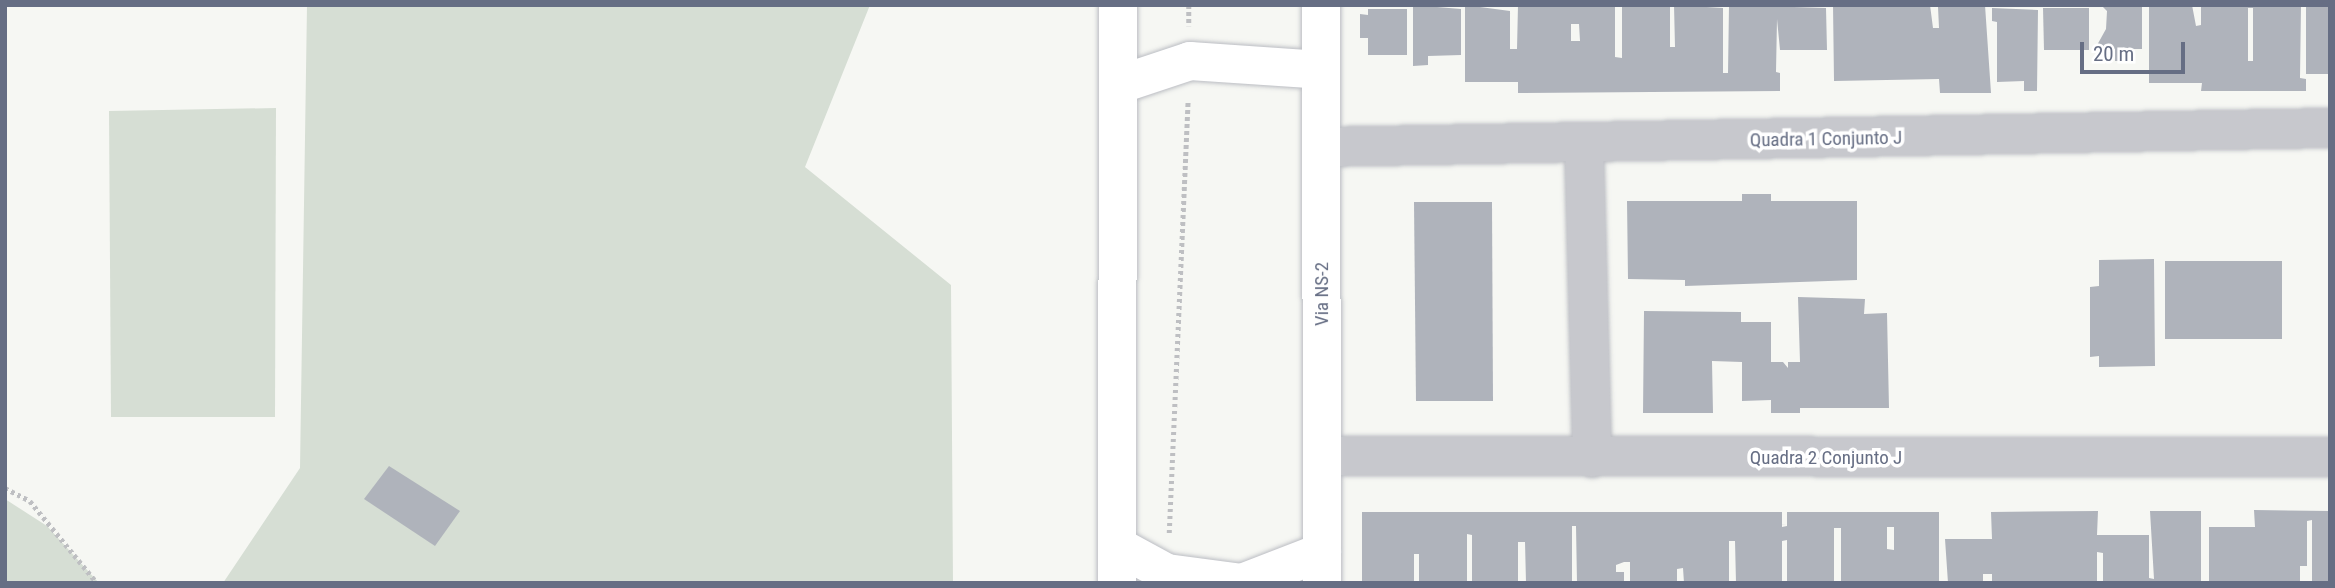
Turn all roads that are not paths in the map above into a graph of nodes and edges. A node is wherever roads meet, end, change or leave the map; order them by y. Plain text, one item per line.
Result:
1 (1118, 5) edge
2 (1321, 5) edge
3 (1321, 71) junction
4 (1118, 85) junction
5 (2330, 128) edge
6 (1584, 144) junction
7 (1321, 147) junction
8 (1322, 456) junction
9 (2330, 457) edge
10 (1592, 458) junction
11 (1117, 564) edge
12 (1322, 568) edge

1 - 4 street
2 - 3 street, Via NS-2
3 - 4 street
3 - 7 street, Via NS-2
4 - 11 street
5 - 6 street, Quadra 1 Conjunto J
6 - 7 street, Quadra 1 Conjunto J
6 - 10 street
7 - 8 street, Via NS-2
8 - 10 street, Quadra 2 Conjunto J
8 - 12 street, Via NS-2
9 - 10 street, Quadra 2 Conjunto J
11 - 12 street

